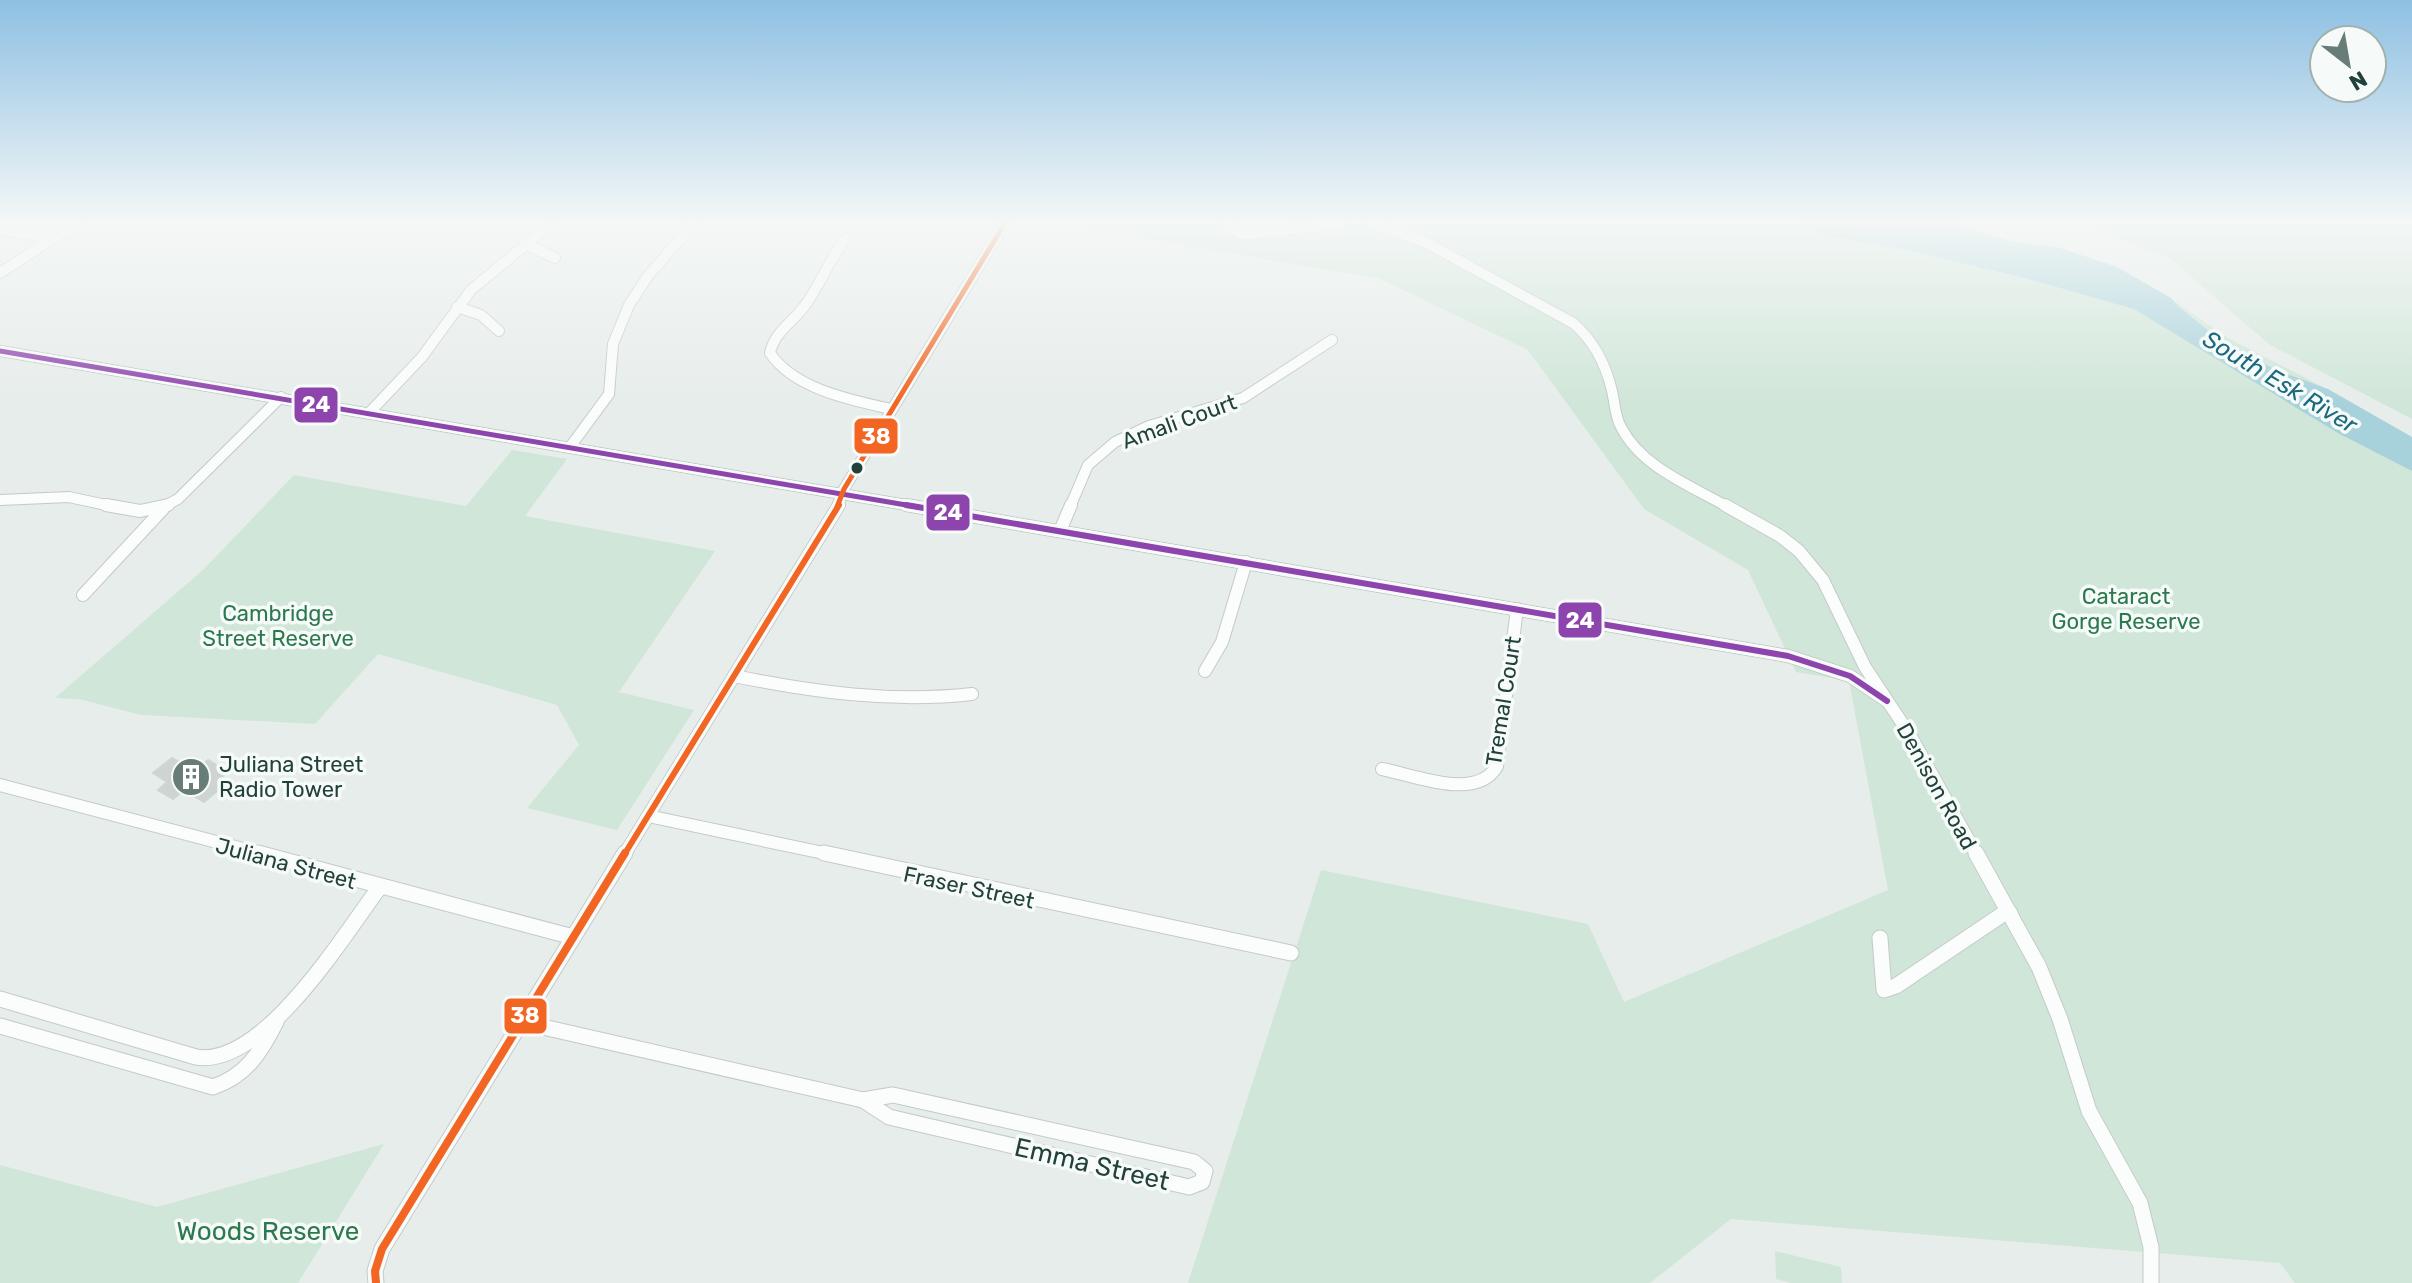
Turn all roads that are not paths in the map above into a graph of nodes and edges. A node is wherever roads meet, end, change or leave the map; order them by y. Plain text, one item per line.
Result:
1 (478, 283) edge
2 (644, 283) edge
3 (817, 283) edge
4 (968, 283) edge
5 (1495, 283) edge
6 (457, 307) junction
7 (499, 331) dead end
8 (1332, 340) dead end
9 (0, 351) edge
10 (281, 397) junction
11 (891, 409) junction
12 (369, 413) junction
13 (570, 447) junction
14 (843, 495) junction
15 (0, 500) edge
16 (163, 509) junction
17 (1060, 531) junction
18 (1246, 562) junction
19 (83, 595) dead end
20 (1517, 609) junction
21 (1823, 663) junction
22 (1865, 667) junction
23 (1205, 671) dead end
24 (734, 676) junction
25 (972, 694) dead end
26 (1887, 701) junction
27 (1382, 769) dead end
28 (0, 785) edge
29 (648, 816) junction
30 (379, 888) junction
31 (2010, 913) junction
32 (573, 937) junction
33 (1880, 938) dead end
34 (1291, 953) dead end
35 (0, 999) edge
36 (278, 1019) junction
37 (521, 1022) junction
38 (0, 1026) edge
39 (863, 1100) junction
40 (2156, 1281) edge
41 (376, 1283) edge

1 - 6 street
2 - 13 street
3 - 11 street
4 - 11 street
5 - 22 street, Denison Road
6 - 7 street
6 - 12 street
8 - 17 street, Amali Court
9 - 10 street
10 - 12 street
10 - 16 street
11 - 14 street
12 - 13 street
13 - 14 street
14 - 17 street
14 - 24 street
15 - 16 street
16 - 19 street
17 - 18 street
18 - 20 street
18 - 23 street
20 - 21 street
20 - 27 street, Tremal Court
21 - 22 street
21 - 26 street
22 - 26 street, Denison Road
24 - 25 street
24 - 29 street
26 - 31 street, Denison Road
28 - 30 street, Juliana Street
29 - 32 street
29 - 34 street, Fraser Street
30 - 32 street, Juliana Street
30 - 36 street
31 - 33 street
31 - 40 street, Denison Road
32 - 37 street
35 - 36 street
36 - 38 street
37 - 39 street, Emma Street
37 - 41 street
39 - 39 street, Emma Street

